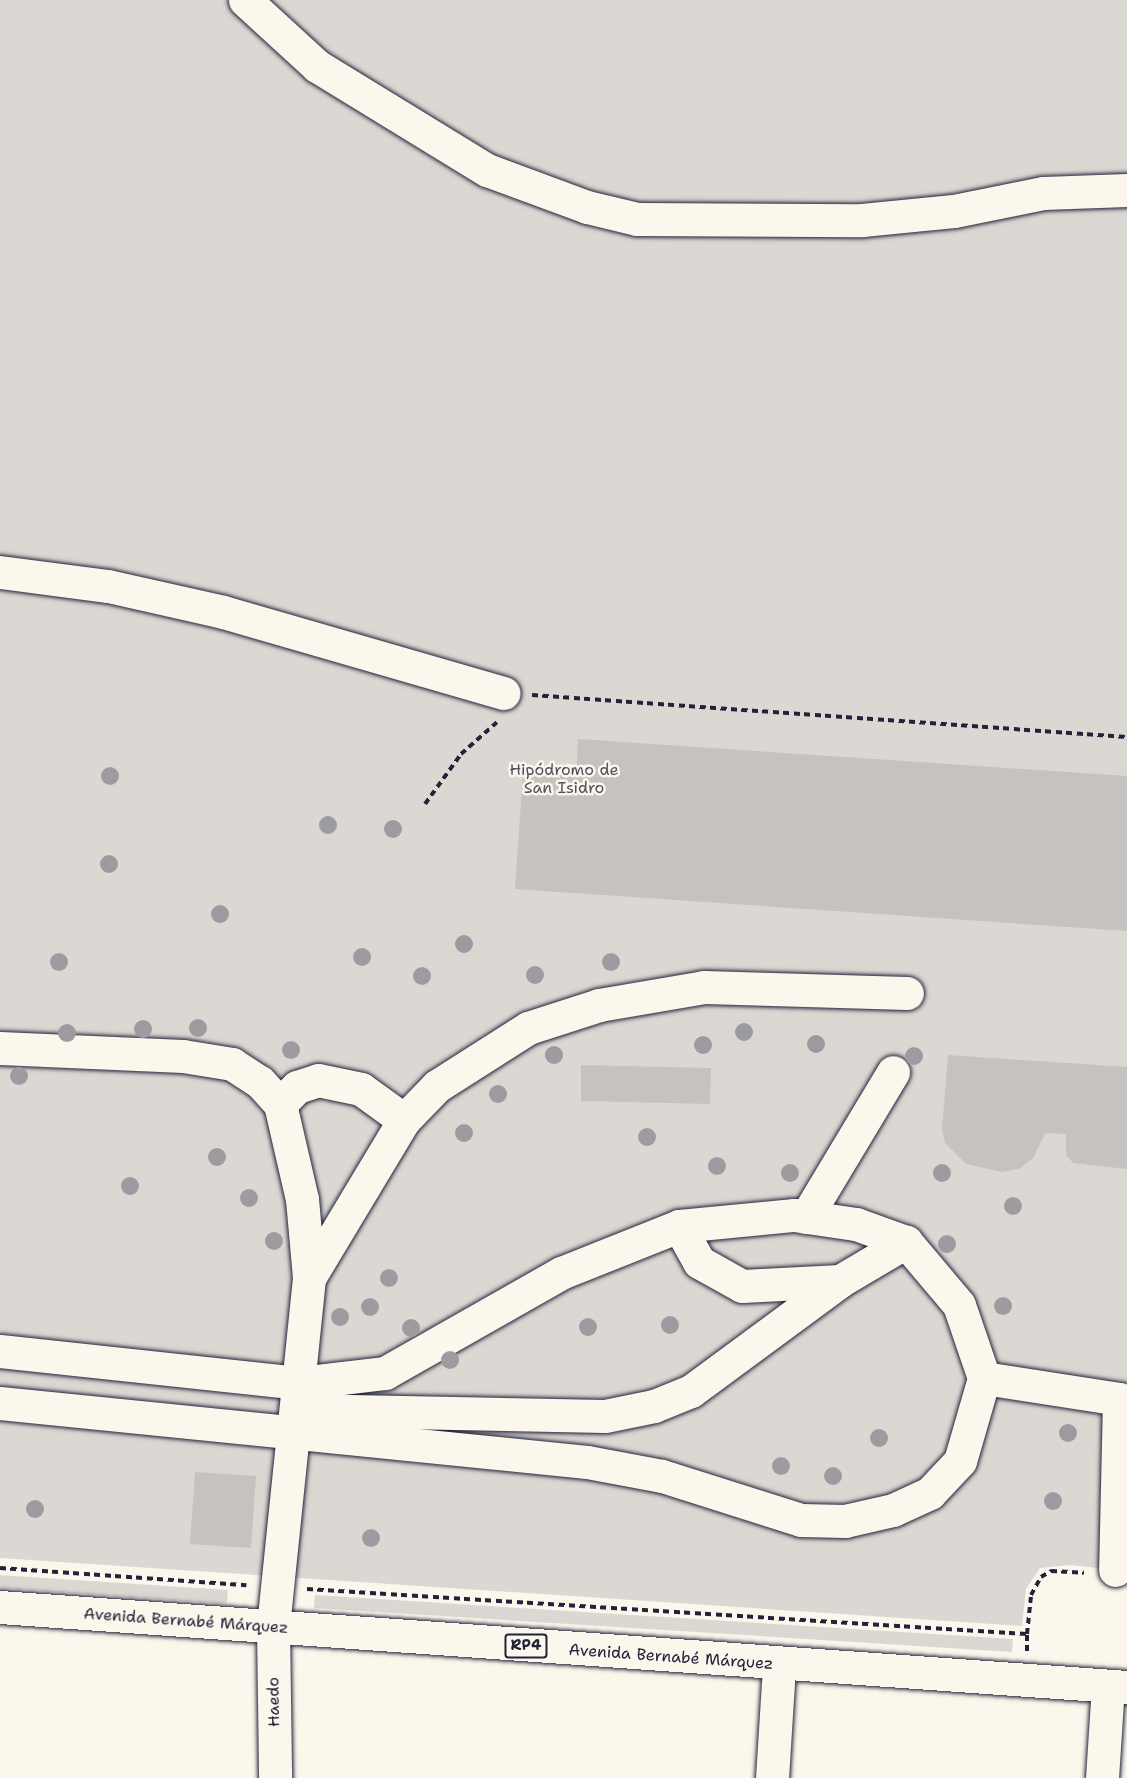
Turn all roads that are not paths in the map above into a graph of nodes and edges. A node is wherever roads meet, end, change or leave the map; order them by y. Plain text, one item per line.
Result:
1 (245, 0) edge
2 (1127, 190) edge
3 (0, 572) edge
4 (503, 705) road end
5 (907, 993) dead end
6 (0, 1048) edge
7 (892, 1072) dead end
8 (280, 1104) junction
9 (404, 1120) junction
10 (806, 1217) junction
11 (679, 1226) junction
12 (906, 1242) junction
13 (309, 1278) junction
14 (840, 1281) junction
15 (0, 1351) edge
16 (984, 1378) junction
17 (0, 1402) edge
18 (297, 1408) junction
19 (1123, 1436) edge
20 (1104, 1572) road end
21 (0, 1607) edge
22 (273, 1627) junction
23 (779, 1666) junction
24 (1118, 1687) edge
25 (275, 1778) edge
26 (772, 1778) edge
27 (1102, 1778) edge

1 - 2 main road
3 - 4 main road
5 - 9 main road
6 - 8 main road
7 - 10 main road
8 - 9 main road
8 - 13 main road, Haedo
9 - 13 main road
10 - 11 main road
10 - 12 main road
11 - 14 main road
11 - 18 main road
12 - 14 main road
12 - 16 main road
13 - 18 main road, Haedo
14 - 18 main road
15 - 18 main road
16 - 18 main road
16 - 19 main road
17 - 18 main road
18 - 22 main road, Haedo
19 - 20 main road
21 - 22 main road, Avenida Bernabé Márquez / RP4
22 - 23 main road, Avenida Bernabé Márquez / RP4
22 - 25 main road, Haedo
23 - 24 main road, Avenida Bernabé Márquez / RP4
23 - 26 main road
24 - 27 main road

